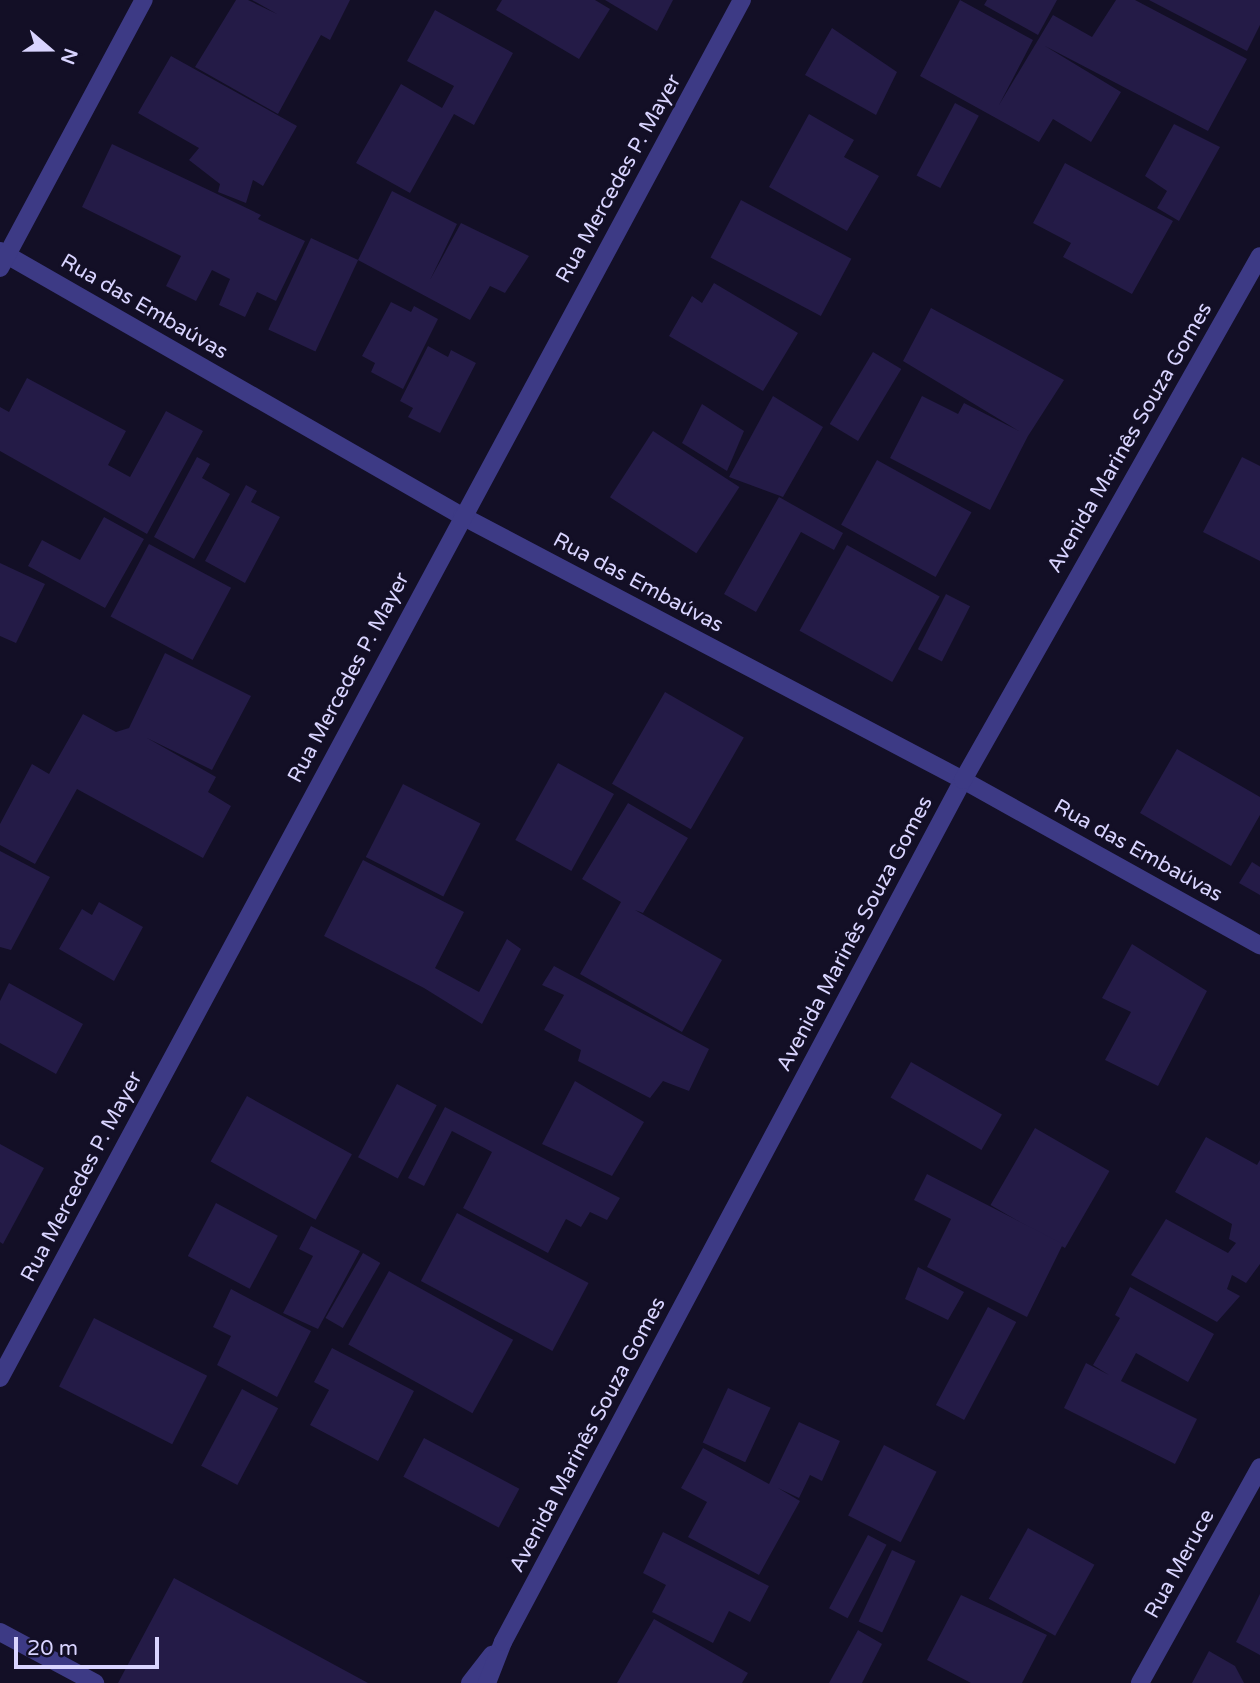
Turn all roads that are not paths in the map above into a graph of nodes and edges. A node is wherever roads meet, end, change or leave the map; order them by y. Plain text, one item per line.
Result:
1 (144, 0) edge
2 (742, 0) edge
3 (1260, 256) edge
4 (3, 258) edge
5 (462, 516) junction
6 (963, 780) junction
7 (1260, 945) edge
8 (0, 1378) edge
9 (1260, 1467) edge
10 (0, 1632) edge
11 (503, 1642) junction
12 (95, 1683) edge
13 (470, 1683) edge
14 (487, 1683) edge
15 (1140, 1683) edge

1 - 4 street
2 - 5 street, Rua Mercedes P. Mayer
3 - 6 street, Avenida Marinês Souza Gomes
4 - 5 street, Rua das Embaúvas
5 - 6 street, Rua das Embaúvas
5 - 8 street, Rua Mercedes P. Mayer
6 - 7 street, Rua das Embaúvas
6 - 11 street, Avenida Marinês Souza Gomes
9 - 15 street, Rua Meruce
10 - 12 street
11 - 13 street, Avenida Marinês Souza Gomes
11 - 14 street, Avenida Marinês Souza Gomes

